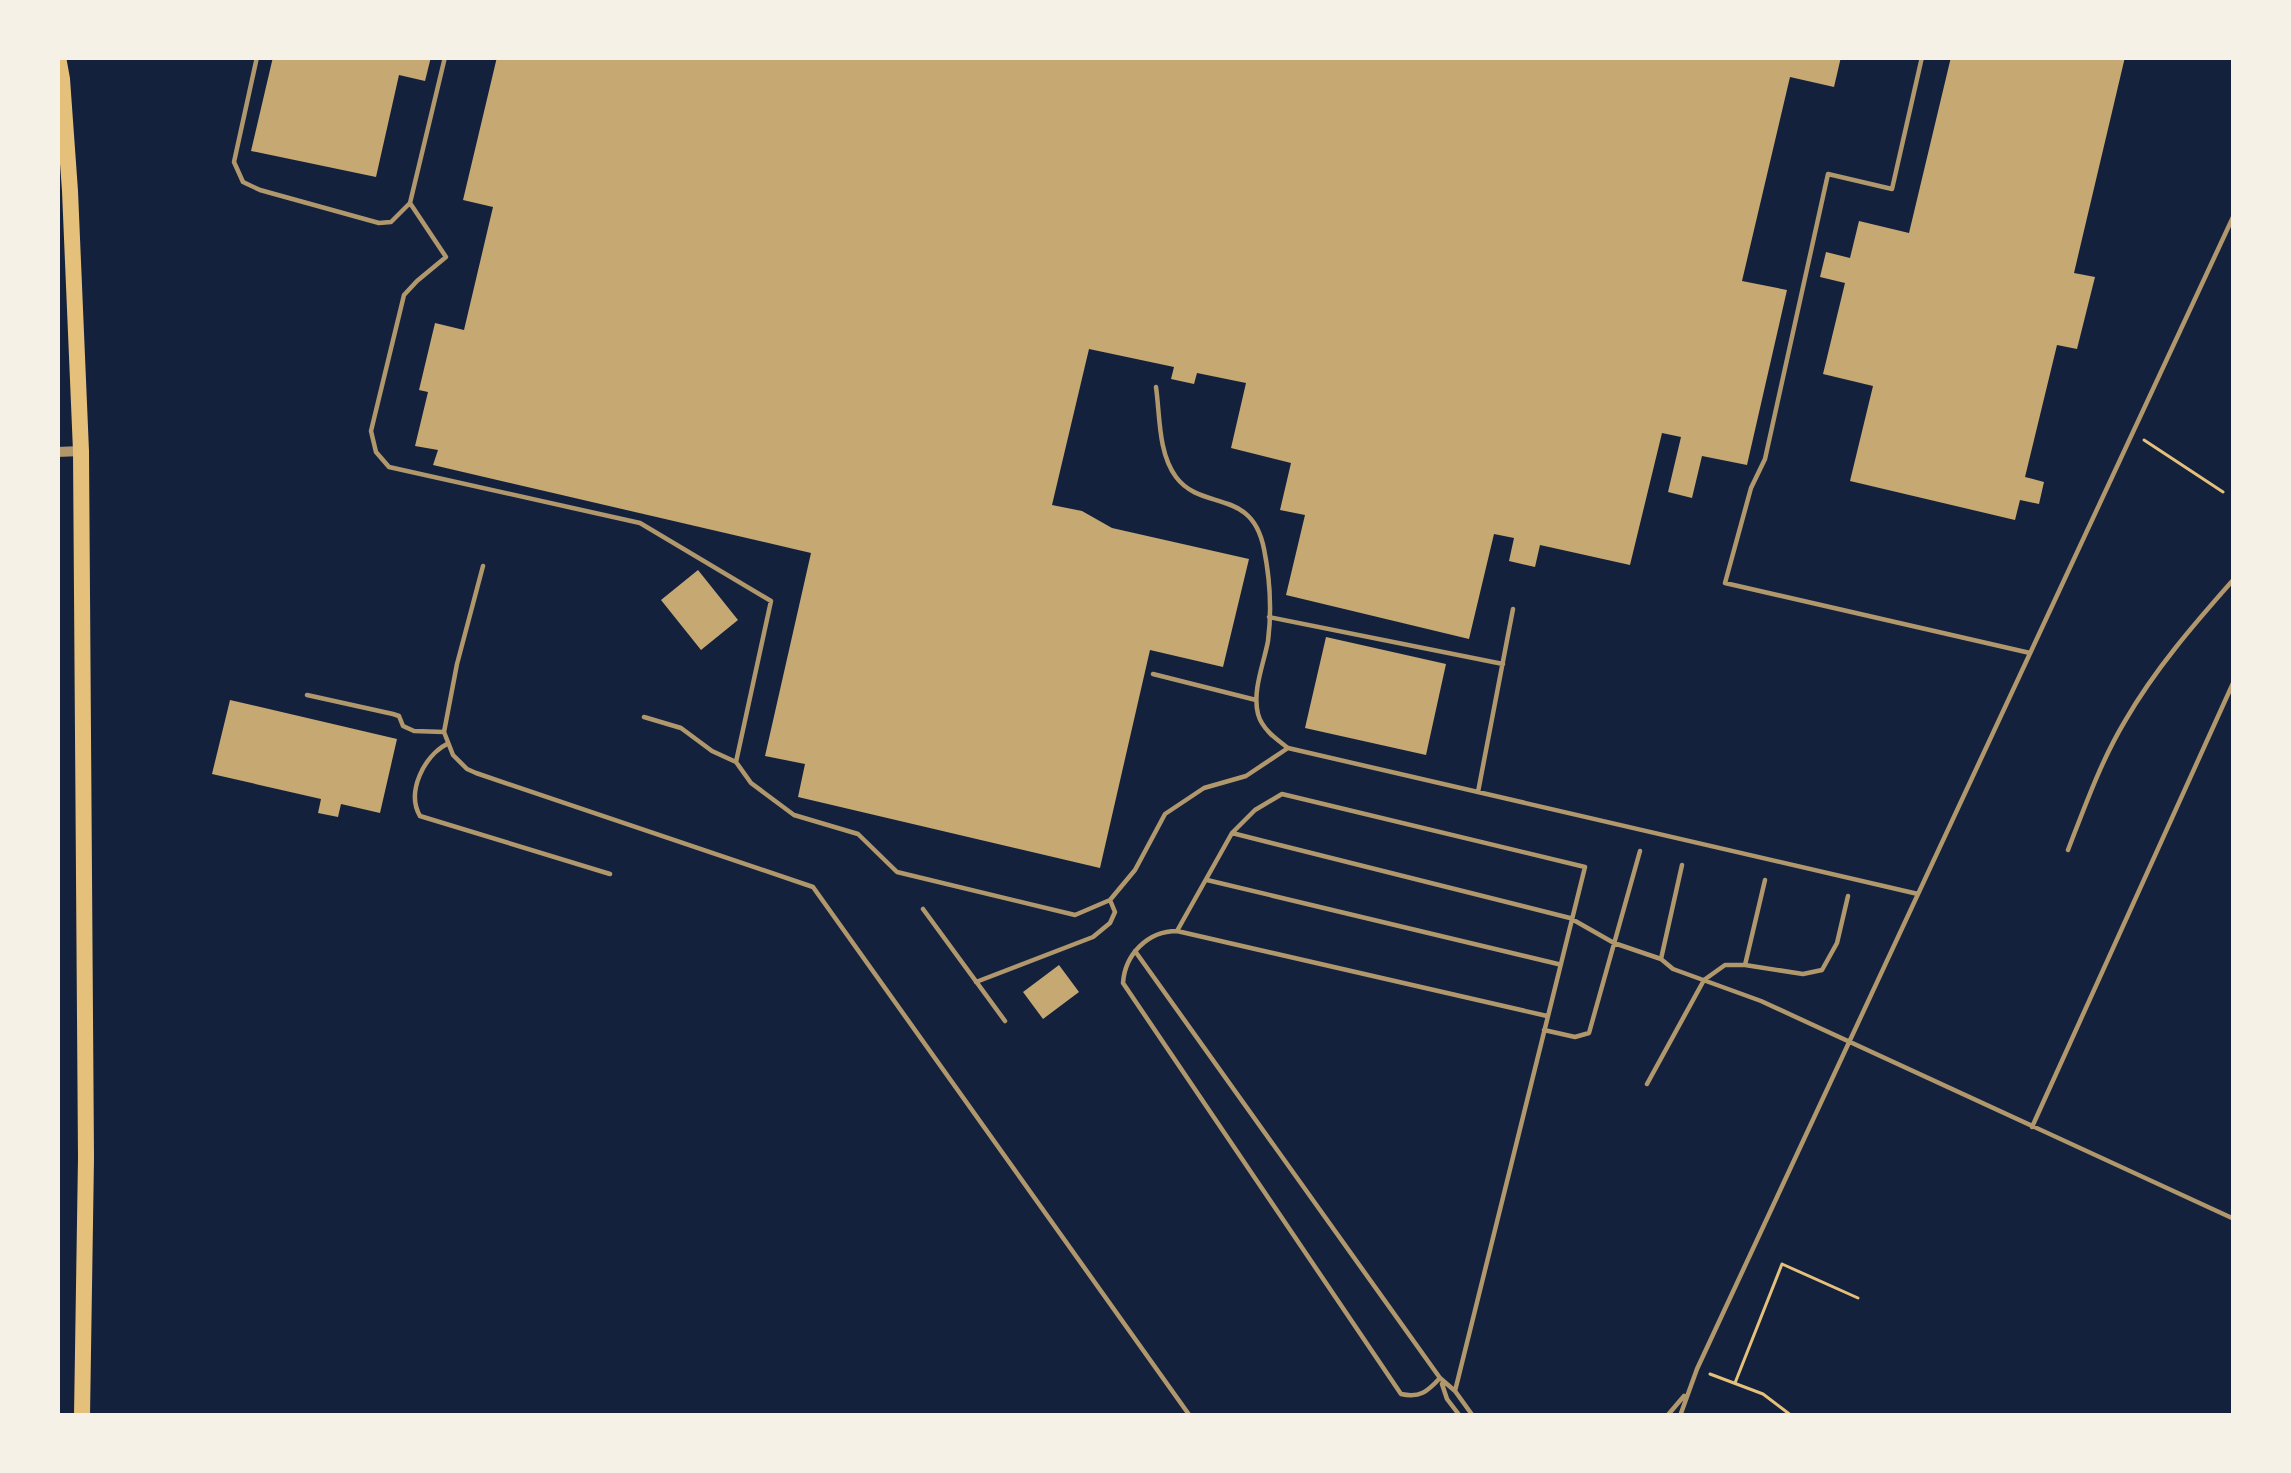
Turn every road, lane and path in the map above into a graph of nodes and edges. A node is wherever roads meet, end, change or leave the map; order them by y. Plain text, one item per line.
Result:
1 (58, 57) edge
2 (257, 57) edge
3 (445, 57) edge
4 (1922, 57) edge
5 (410, 203) junction
6 (2234, 215) edge
7 (1156, 387) dead end
8 (2133, 433) junction
9 (81, 451) junction
10 (57, 452) edge
11 (2222, 492) dead end
12 (483, 566) dead end
13 (2234, 579) edge
14 (1514, 609) dead end
15 (1269, 617) junction
16 (2030, 653) junction
17 (1503, 664) junction
18 (1153, 674) dead end
19 (2234, 681) edge
20 (307, 695) dead end
21 (1256, 700) junction
22 (644, 717) dead end
23 (444, 732) junction
24 (448, 744) junction
25 (1288, 748) junction
26 (736, 762) junction
27 (1478, 792) junction
28 (1232, 833) junction
29 (2068, 850) dead end
30 (1640, 851) dead end
31 (1682, 865) dead end
32 (610, 874) dead end
33 (1208, 880) junction
34 (1765, 880) dead end
35 (1918, 894) junction
36 (1848, 896) dead end
37 (1110, 900) junction
38 (922, 909) dead end
39 (1570, 918) junction
40 (1177, 931) junction
41 (1615, 943) junction
42 (1135, 951) junction
43 (1661, 959) junction
44 (1558, 964) junction
45 (1745, 964) junction
46 (1704, 980) junction
47 (976, 982) junction
48 (1546, 1016) junction
49 (1005, 1021) dead end
50 (1544, 1030) junction
51 (1850, 1042) junction
52 (1648, 1084) dead end
53 (2032, 1127) junction
54 (2234, 1214) edge
55 (1858, 1298) dead end
56 (1697, 1370) junction
57 (1440, 1378) junction
58 (1735, 1383) junction
59 (1455, 1391) junction
60 (1688, 1391) junction
61 (82, 1416) edge
62 (1190, 1416) edge
63 (1460, 1416) edge
64 (1473, 1416) edge
65 (1666, 1416) edge
66 (1680, 1416) edge
67 (1792, 1416) edge

1 - 9 main road
2 - 5 lane
3 - 5 lane
4 - 16 lane
5 - 26 lane
6 - 8 lane
7 - 15 lane
8 - 11 path
8 - 16 lane
9 - 10 street
9 - 61 main road
12 - 23 lane
13 - 29 lane
14 - 17 lane
15 - 17 lane
15 - 21 lane
16 - 35 lane
17 - 27 lane
18 - 21 lane
19 - 53 lane
20 - 23 lane
21 - 25 lane
22 - 26 lane
23 - 24 lane
24 - 32 lane
24 - 62 lane
25 - 27 lane
25 - 37 lane
26 - 37 lane
27 - 35 lane
28 - 33 lane
28 - 39 lane
28 - 39 lane
30 - 41 lane
31 - 43 lane
33 - 40 lane
33 - 44 lane
34 - 45 lane
35 - 51 lane
36 - 45 lane
37 - 47 lane
38 - 47 lane
39 - 41 lane
39 - 44 lane
40 - 42 lane
40 - 48 lane
41 - 43 lane
41 - 50 lane
42 - 57 lane
42 - 57 lane
43 - 46 lane
44 - 48 lane
45 - 46 lane
46 - 51 lane
46 - 52 lane
47 - 49 lane
48 - 50 lane
50 - 59 lane
51 - 53 lane
51 - 56 lane
53 - 54 lane
55 - 58 path
56 - 58 path
56 - 60 lane
57 - 59 lane
57 - 63 lane
58 - 67 path
59 - 64 lane
60 - 65 lane
60 - 66 lane

